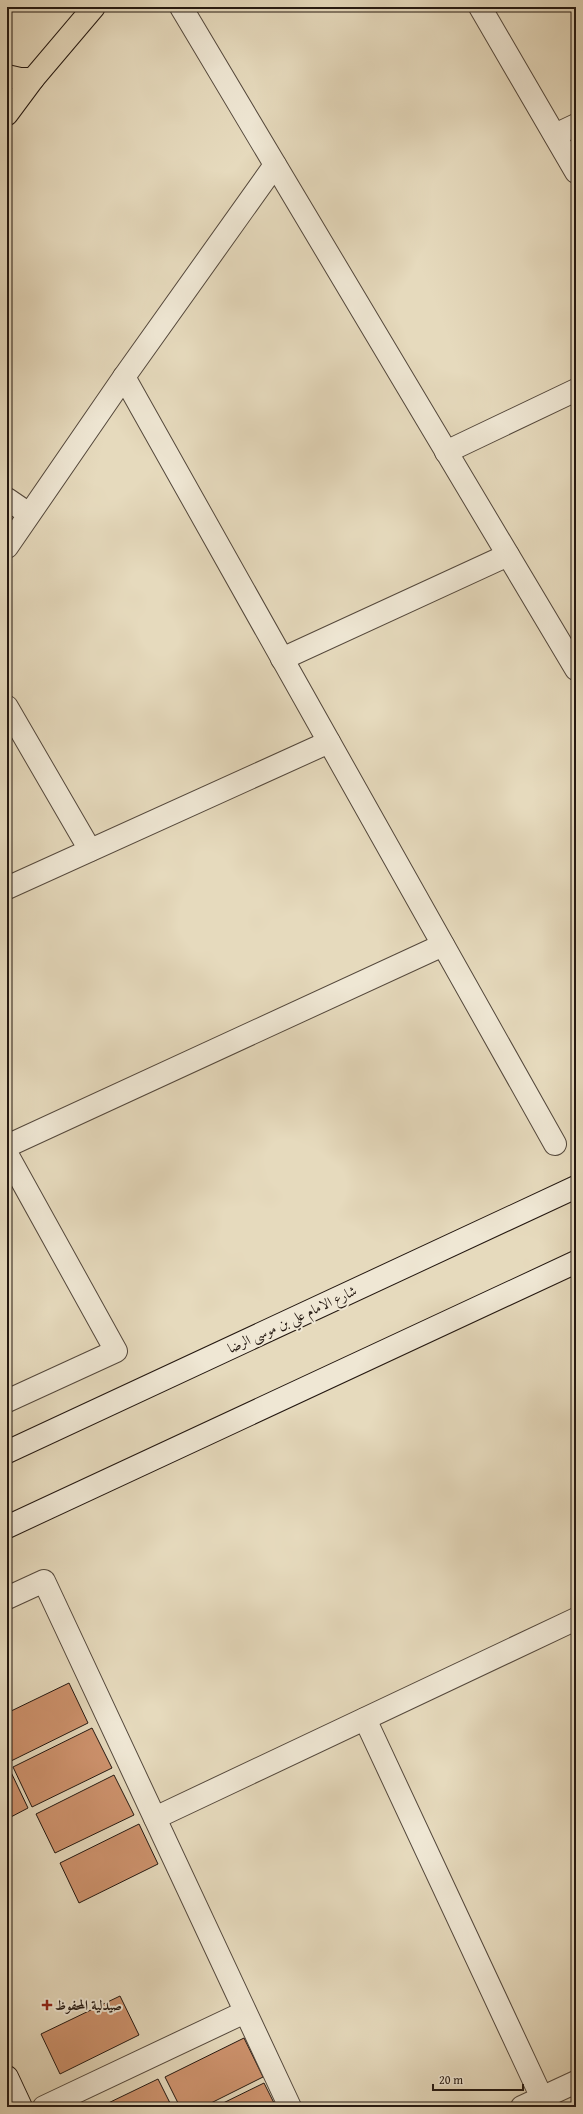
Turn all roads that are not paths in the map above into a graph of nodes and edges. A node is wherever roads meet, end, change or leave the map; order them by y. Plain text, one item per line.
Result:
1 (94, 7) edge
2 (181, 7) edge
3 (480, 7) edge
4 (7, 76) edge
5 (33, 79) junction
6 (7, 114) edge
7 (576, 125) edge
8 (555, 135) junction
9 (275, 164) junction
10 (576, 172) edge
11 (124, 377) junction
12 (576, 390) edge
13 (446, 452) junction
14 (7, 499) edge
15 (29, 514) junction
16 (7, 547) edge
17 (508, 555) junction
18 (282, 659) junction
19 (574, 662) edge
20 (7, 707) edge
21 (329, 742) junction
22 (90, 850) junction
23 (7, 888) edge
24 (443, 945) junction
25 (555, 1144) dead end
26 (7, 1146) edge
27 (7, 1154) edge
28 (576, 1187) edge
29 (576, 1262) edge
30 (7, 1401) edge
31 (7, 1452) edge
32 (7, 1527) edge
33 (7, 1598) edge
34 (576, 1619) edge
35 (365, 1719) junction
36 (155, 1818) junction
37 (245, 2012) junction
38 (7, 2077) edge
39 (576, 2082) edge
40 (542, 2098) junction
41 (21, 2107) edge
42 (44, 2107) edge
43 (290, 2107) edge
44 (522, 2107) edge

1 - 5 main road
2 - 9 street
3 - 8 street
4 - 5 main road
5 - 6 main road
7 - 8 street
8 - 10 street
9 - 11 street
9 - 13 street
11 - 15 street
11 - 18 street
12 - 13 street
13 - 17 street
14 - 15 street
15 - 16 street
17 - 18 street
17 - 19 street
18 - 21 street
20 - 22 street
21 - 22 street
21 - 24 street
22 - 23 street
24 - 25 street
24 - 26 street
27 - 30 street
28 - 31 street, شارع الامام علي بن موسى الرضا
29 - 32 street
33 - 36 street
34 - 35 street
35 - 36 street
35 - 40 street
36 - 37 street
37 - 42 street
37 - 43 street
38 - 41 street
39 - 40 street
40 - 44 street

